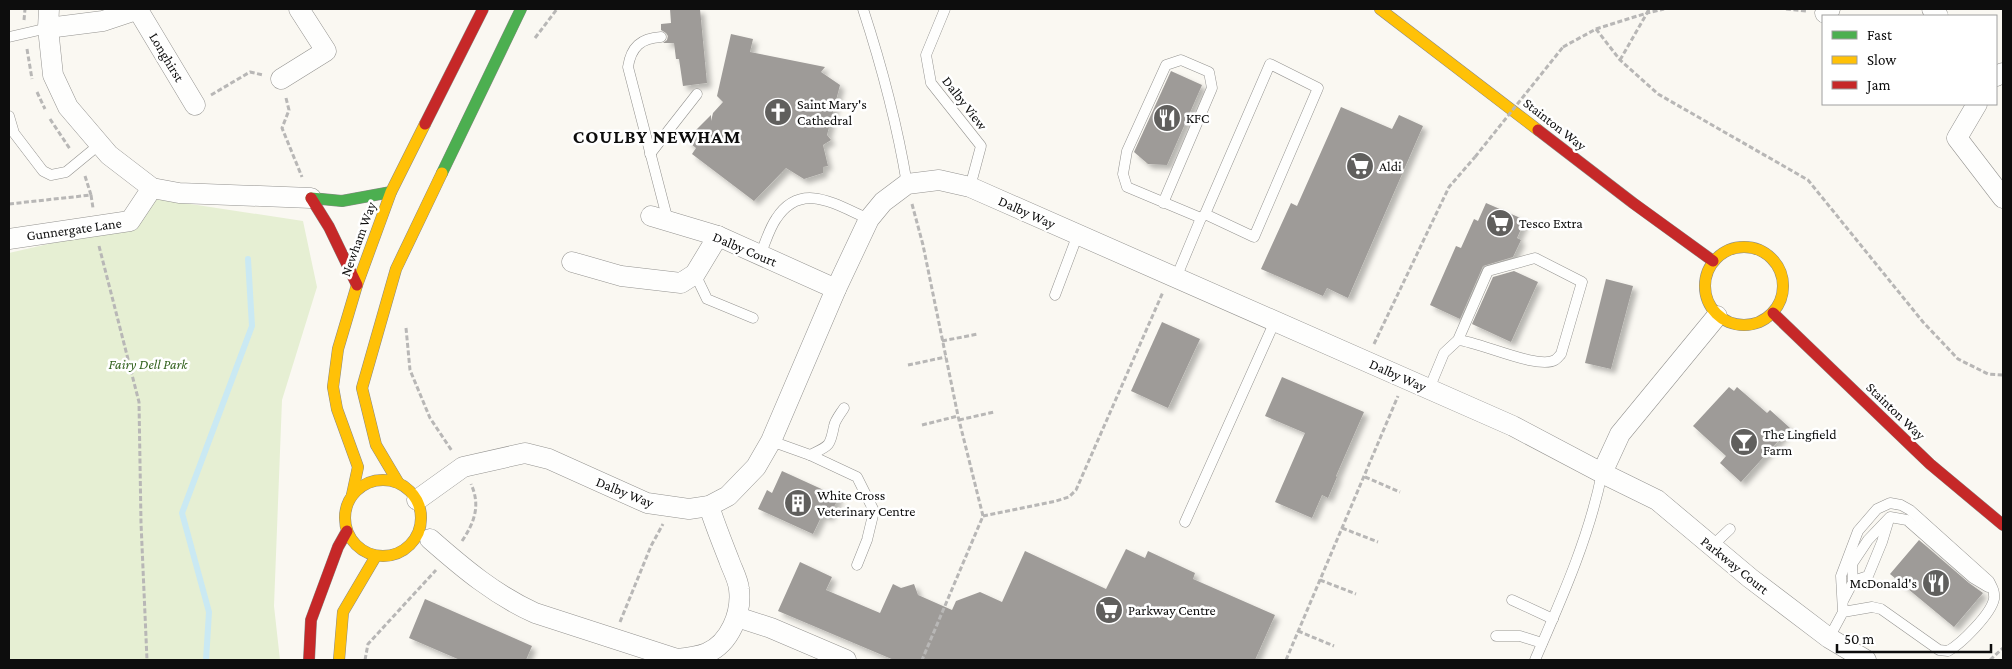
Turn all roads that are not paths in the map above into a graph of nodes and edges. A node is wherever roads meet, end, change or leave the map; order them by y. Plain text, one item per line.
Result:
1 (139, 9) edge
2 (299, 9) edge
3 (483, 9) edge
4 (520, 9) edge
5 (863, 9) edge
6 (945, 9) edge
7 (1380, 9) edge
8 (48, 18) edge
9 (9, 37) edge
10 (661, 37) dead end
11 (281, 79) road end
12 (698, 94) dead end
13 (195, 104) road end
14 (1976, 105) edge
15 (9, 116) edge
16 (100, 144) junction
17 (650, 154) junction
18 (907, 184) junction
19 (970, 186) junction
20 (152, 188) junction
21 (391, 192) junction
22 (311, 198) junction
23 (2003, 198) edge
24 (1163, 203) junction
25 (1203, 216) junction
26 (660, 219) joint
27 (869, 219) junction
28 (1078, 234) junction
29 (718, 236) junction
30 (9, 239) edge
31 (760, 255) junction
32 (1713, 261) junction
33 (572, 262) dead end
34 (695, 274) junction
35 (1173, 276) junction
36 (357, 285) junction
37 (836, 289) junction
38 (1055, 296) dead end
39 (1774, 312) junction
40 (1717, 316) junction
41 (753, 318) dead end
42 (1275, 321) junction
43 (1458, 340) junction
44 (1429, 389) junction
45 (844, 408) dead end
46 (771, 441) junction
47 (810, 456) junction
48 (1602, 473) junction
49 (398, 482) junction
50 (352, 495) junction
51 (417, 500) junction
52 (709, 506) junction
53 (1890, 517) junction
54 (1185, 522) dead end
55 (2003, 525) edge
56 (1730, 529) dead end
57 (347, 530) junction
58 (430, 539) dead end
59 (1712, 546) junction
60 (376, 556) junction
61 (857, 565) dead end
62 (1853, 581) junction
63 (1994, 590) junction
64 (1512, 600) dead end
65 (1843, 607) junction
66 (736, 617) junction
67 (1553, 619) junction
68 (1496, 636) dead end
69 (1829, 638) junction
70 (1542, 643) junction
71 (309, 660) edge
72 (339, 660) edge
73 (846, 660) edge
74 (1535, 660) edge
75 (1866, 660) edge

1 - 8 street, Longhirst
1 - 13 street, Longhirst
2 - 11 street
3 - 21 street, Newham Way
4 - 49 street
5 - 18 lane
6 - 19 lane, Dalby View
7 - 32 street, Stainton Way
8 - 9 lane
8 - 16 street
10 - 17 lane
12 - 17 lane
14 - 23 street
15 - 16 lane
16 - 20 street
17 - 26 lane
18 - 19 street, Dalby Way
18 - 27 street, Dalby Way
19 - 28 street, Dalby Way
20 - 22 street
20 - 30 street, Gunnergate Lane
21 - 22 street
21 - 36 street, Newham Way
22 - 36 street
24 - 24 lane
24 - 25 lane
25 - 25 lane
25 - 35 lane
26 - 29 street, Dalby Court
27 - 31 lane
27 - 37 street, Dalby Way
28 - 35 street, Dalby Way
28 - 38 lane
29 - 31 street, Dalby Court
29 - 34 street
31 - 37 street, Dalby Court
32 - 39 street
32 - 40 street
33 - 34 street
34 - 41 lane
35 - 42 street, Dalby Way
36 - 50 street, Newham Way
37 - 46 street, Dalby Way
39 - 40 street
39 - 55 street, Stainton Way
40 - 48 street
42 - 44 street, Dalby Way
42 - 54 lane
43 - 43 lane
43 - 44 lane
44 - 48 street, Dalby Way
45 - 47 lane
46 - 47 lane
46 - 52 street, Dalby Way
47 - 61 lane
48 - 59 street, Parkway Court
48 - 67 lane
49 - 50 street
49 - 51 street
50 - 57 street, Newham Way
51 - 52 street, Dalby Way
51 - 60 street
52 - 66 street
53 - 62 lane
53 - 62 lane
53 - 63 lane
56 - 59 lane
57 - 60 street
57 - 71 street, Newham Way
58 - 66 street
59 - 69 street, Parkway Court
60 - 72 street
62 - 65 lane
63 - 65 lane
63 - 65 lane
64 - 67 lane
65 - 69 lane
66 - 73 street
67 - 70 lane
68 - 70 lane
69 - 75 street, Parkway Court
70 - 74 lane

